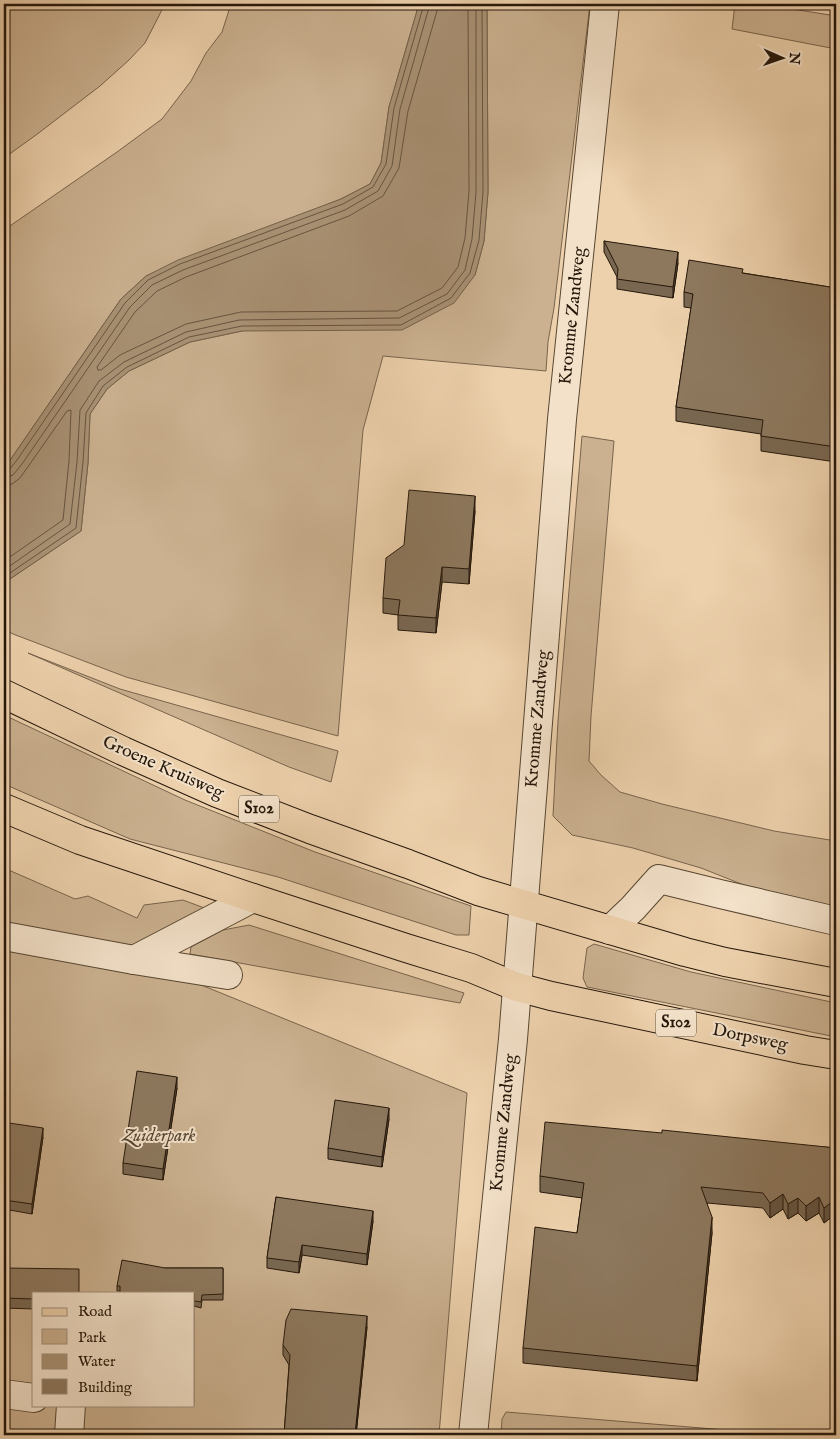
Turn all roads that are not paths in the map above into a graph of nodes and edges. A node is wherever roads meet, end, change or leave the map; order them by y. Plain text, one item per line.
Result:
1 (605, 4) edge
2 (4, 694) edge
3 (4, 808) edge
4 (253, 898) junction
5 (524, 904) junction
6 (836, 921) edge
7 (610, 930) junction
8 (4, 936) edge
9 (134, 960) junction
10 (228, 975) dead end
11 (836, 983) edge
12 (517, 987) junction
13 (836, 1055) edge
14 (4, 1394) edge
15 (32, 1398) edge
16 (71, 1406) edge
17 (69, 1435) edge
18 (473, 1435) edge

1 - 5 street, Kromme Zandweg
2 - 5 main road, Groene Kruisweg / S102
3 - 4 main road, S102
4 - 9 street
4 - 12 main road, S102
5 - 7 main road, S102
5 - 12 street, Kromme Zandweg
6 - 7 street
7 - 11 main road, S102
8 - 9 street
9 - 10 street
12 - 13 main road, Dorpsweg / S102
12 - 18 street, Kromme Zandweg
14 - 15 street
16 - 17 street

